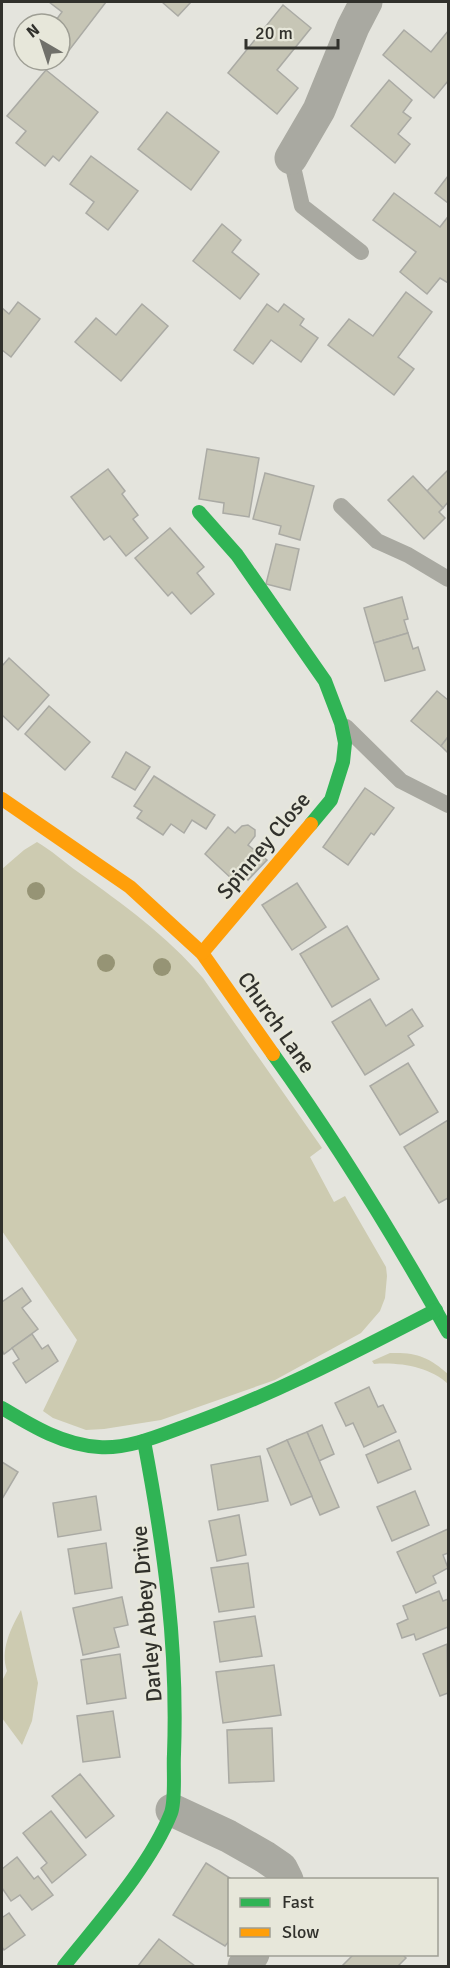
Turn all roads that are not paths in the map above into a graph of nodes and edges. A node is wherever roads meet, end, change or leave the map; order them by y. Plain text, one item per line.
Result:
1 (366, 2) edge
2 (291, 158) joint
3 (361, 252) dead end
4 (341, 506) dead end
5 (199, 512) dead end
6 (448, 579) edge
7 (341, 723) junction
8 (2, 799) edge
9 (448, 805) edge
10 (202, 953) junction
11 (436, 1310) junction
12 (448, 1332) edge
13 (2, 1408) edge
14 (144, 1441) junction
15 (172, 1810) junction
16 (286, 1878) edge
17 (64, 1966) edge

1 - 2 street
2 - 3 lane
4 - 6 lane
5 - 7 street, Spinney Close
7 - 9 lane, Spinney Close
7 - 10 street, Spinney Close
8 - 10 street, Church Lane
10 - 11 street, Church Lane
11 - 12 street, Church Lane
11 - 14 street
13 - 14 street
14 - 15 street, Darley Abbey Drive
15 - 16 street
15 - 17 street, Darley Abbey Drive

